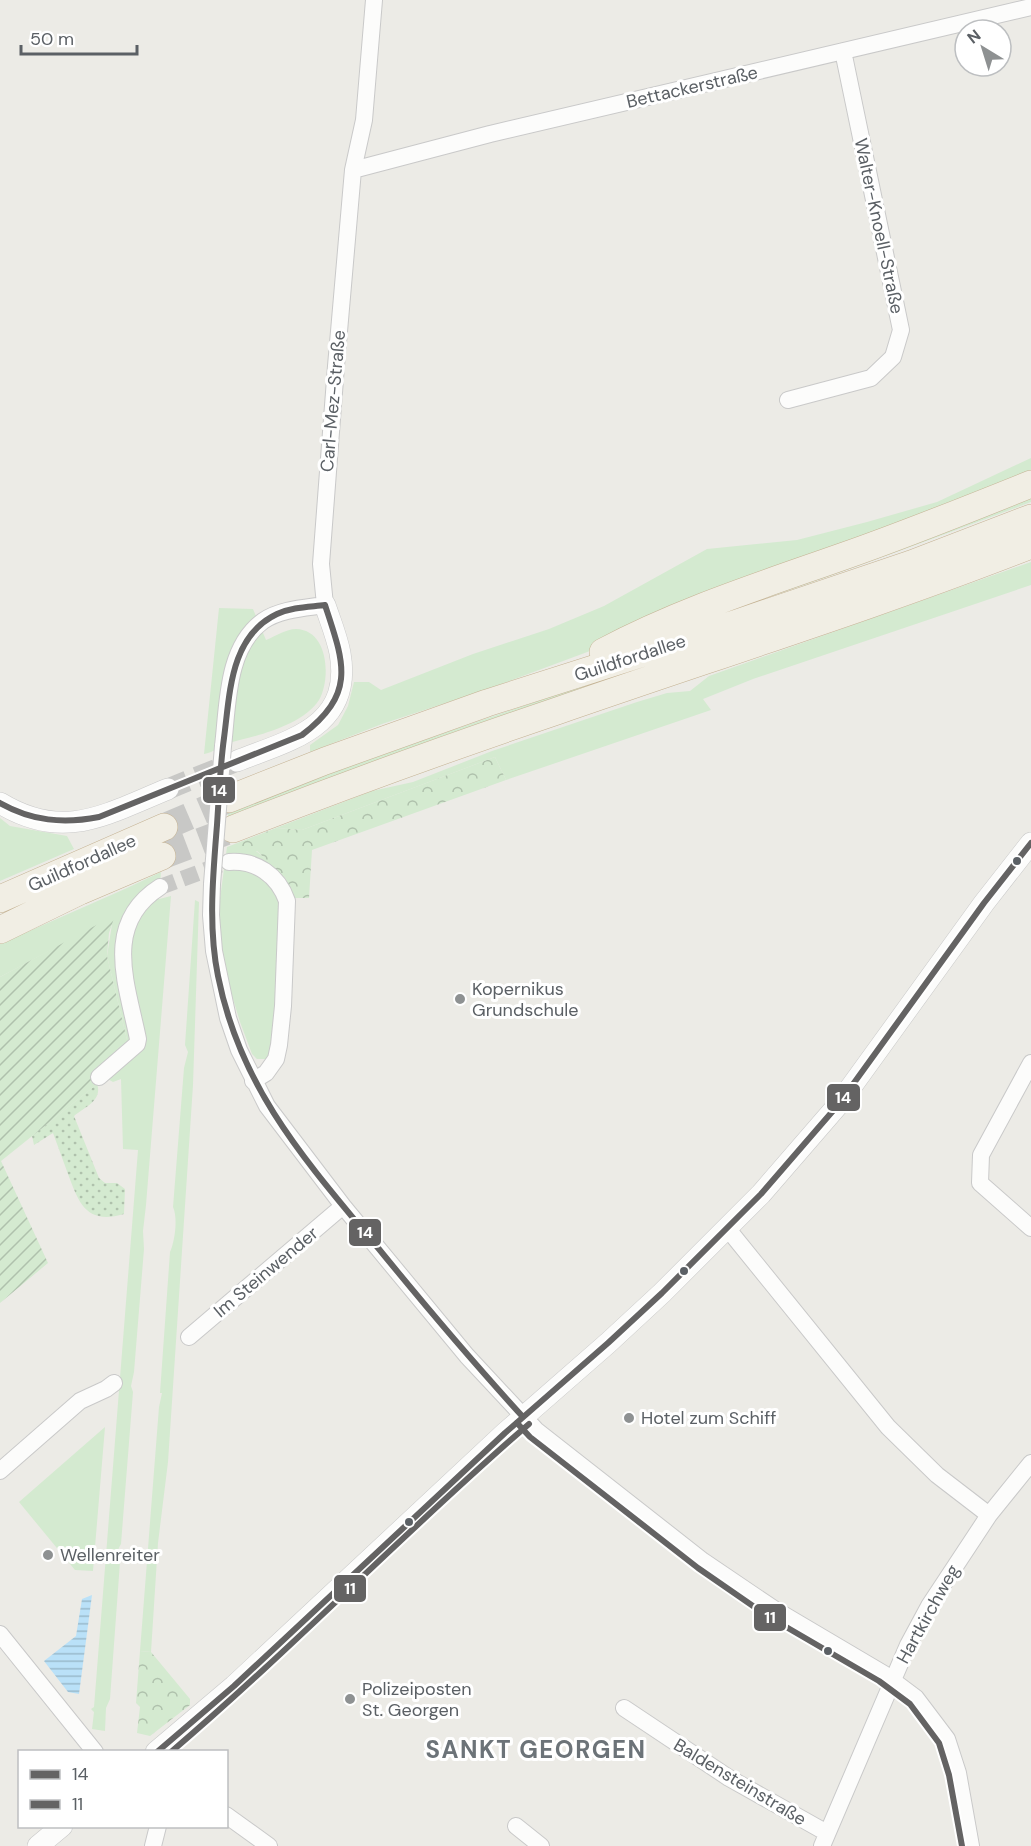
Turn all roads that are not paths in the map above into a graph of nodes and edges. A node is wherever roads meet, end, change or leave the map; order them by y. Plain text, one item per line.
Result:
1 (374, 0) edge
2 (1031, 7) edge
3 (843, 51) junction
4 (353, 170) junction
5 (788, 400) dead end
6 (1031, 484) edge
7 (1031, 518) edge
8 (1031, 545) edge
9 (325, 605) junction
10 (536, 688) junction
11 (237, 761) tunnel mouth
12 (168, 789) tunnel mouth
13 (229, 799) tunnel mouth
14 (0, 803) edge
15 (164, 827) tunnel mouth
16 (233, 829) tunnel mouth
17 (1031, 843) edge
18 (162, 856) tunnel mouth
19 (229, 862) tunnel mouth
20 (160, 887) tunnel mouth
21 (0, 899) edge
22 (0, 930) edge
23 (1031, 1064) edge
24 (99, 1077) dead end
25 (253, 1081) junction
26 (342, 1206) junction
27 (727, 1228) junction
28 (1031, 1228) edge
29 (189, 1337) dead end
30 (114, 1383) dead end
31 (523, 1417) junction
32 (1031, 1463) edge
33 (0, 1471) edge
34 (989, 1515) junction
35 (0, 1634) edge
36 (893, 1681) junction
37 (624, 1708) dead end
38 (93, 1750) edge
39 (160, 1750) edge
40 (228, 1816) edge
41 (516, 1826) dead end
42 (61, 1828) edge
43 (158, 1828) edge
44 (825, 1840) edge
45 (39, 1846) edge
46 (153, 1846) edge
47 (269, 1846) edge
48 (541, 1846) edge
49 (971, 1846) edge

1 - 4 street, Carl-Mez-Straße
2 - 3 street, Bettackerstraße
3 - 4 street, Bettackerstraße
3 - 5 street, Walter-Knoell-Straße
4 - 9 street, Carl-Mez-Straße
6 - 10 highway
7 - 10 highway, Guildfordallee
8 - 16 highway, Guildfordallee
9 - 11 street
9 - 25 street, bridge
10 - 13 highway, Guildfordallee
12 - 14 street
15 - 21 highway, Guildfordallee
17 - 27 street
18 - 22 highway, Guildfordallee
19 - 25 street
20 - 24 street
23 - 28 street
25 - 26 street
26 - 29 street, Im Steinwender
26 - 31 street
27 - 31 street
27 - 34 street
30 - 33 street
31 - 36 street
31 - 39 street
32 - 34 street, Hartkirchweg
34 - 36 street, Hartkirchweg
35 - 38 street
36 - 44 street, Hartkirchweg
36 - 49 street
37 - 44 street, Baldensteinstraße
40 - 47 street
41 - 48 street
42 - 45 street
43 - 46 street

